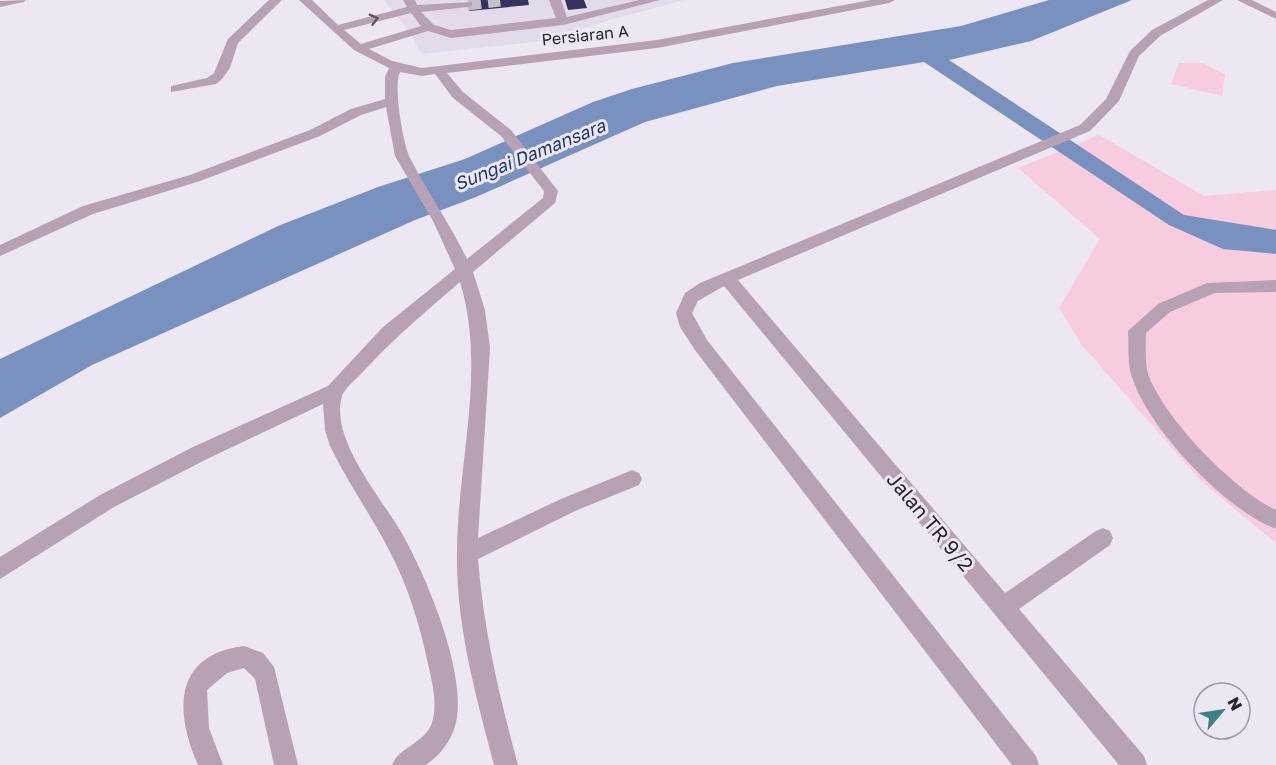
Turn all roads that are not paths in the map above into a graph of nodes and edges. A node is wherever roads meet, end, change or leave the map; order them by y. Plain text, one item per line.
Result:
1 (19, 0) edge
2 (36, 0) edge
3 (276, 0) edge
4 (305, 0) edge
5 (555, 0) edge
6 (654, 0) edge
7 (889, 0) edge
8 (1217, 0) edge
9 (1244, 0) edge
10 (0, 4) edge
11 (412, 4) edge
12 (468, 4) dead end
13 (601, 6) edge
14 (1276, 16) edge
15 (563, 21) junction
16 (428, 28) junction
17 (335, 29) junction
18 (358, 48) junction
19 (395, 68) junction
20 (439, 71) junction
21 (176, 89) dead end
22 (392, 101) junction
23 (0, 251) edge
24 (465, 272) junction
25 (727, 278) junction
26 (1276, 286) edge
27 (334, 391) junction
28 (632, 479) dead end
29 (1276, 520) edge
30 (1103, 538) dead end
31 (467, 554) junction
32 (0, 569) edge
33 (1002, 608) junction
34 (211, 765) edge
35 (286, 765) edge
36 (404, 765) edge
37 (506, 765) edge
38 (1027, 765) edge
39 (1135, 765) edge

1 - 2 street
1 - 10 street
3 - 21 street
4 - 17 street, Persiaran A
5 - 15 street
6 - 13 street
7 - 20 street, Persiaran A
8 - 25 street
9 - 14 street
11 - 12 street
11 - 16 street
17 -> 11 street
13 - 15 street
15 - 16 street
16 - 18 street
17 - 18 street, Persiaran A
18 - 19 street, Persiaran A
19 - 20 street, Persiaran A
19 - 22 street
20 - 24 street
22 - 23 street
22 - 24 street
24 - 27 street
24 - 31 street
25 - 33 street, Jalan TR 9/2
25 - 38 street
26 - 29 street
27 - 32 street
27 - 36 street
28 - 31 street
30 - 33 street
31 - 37 street
33 - 39 street, Jalan TR 9/2
34 - 35 street

